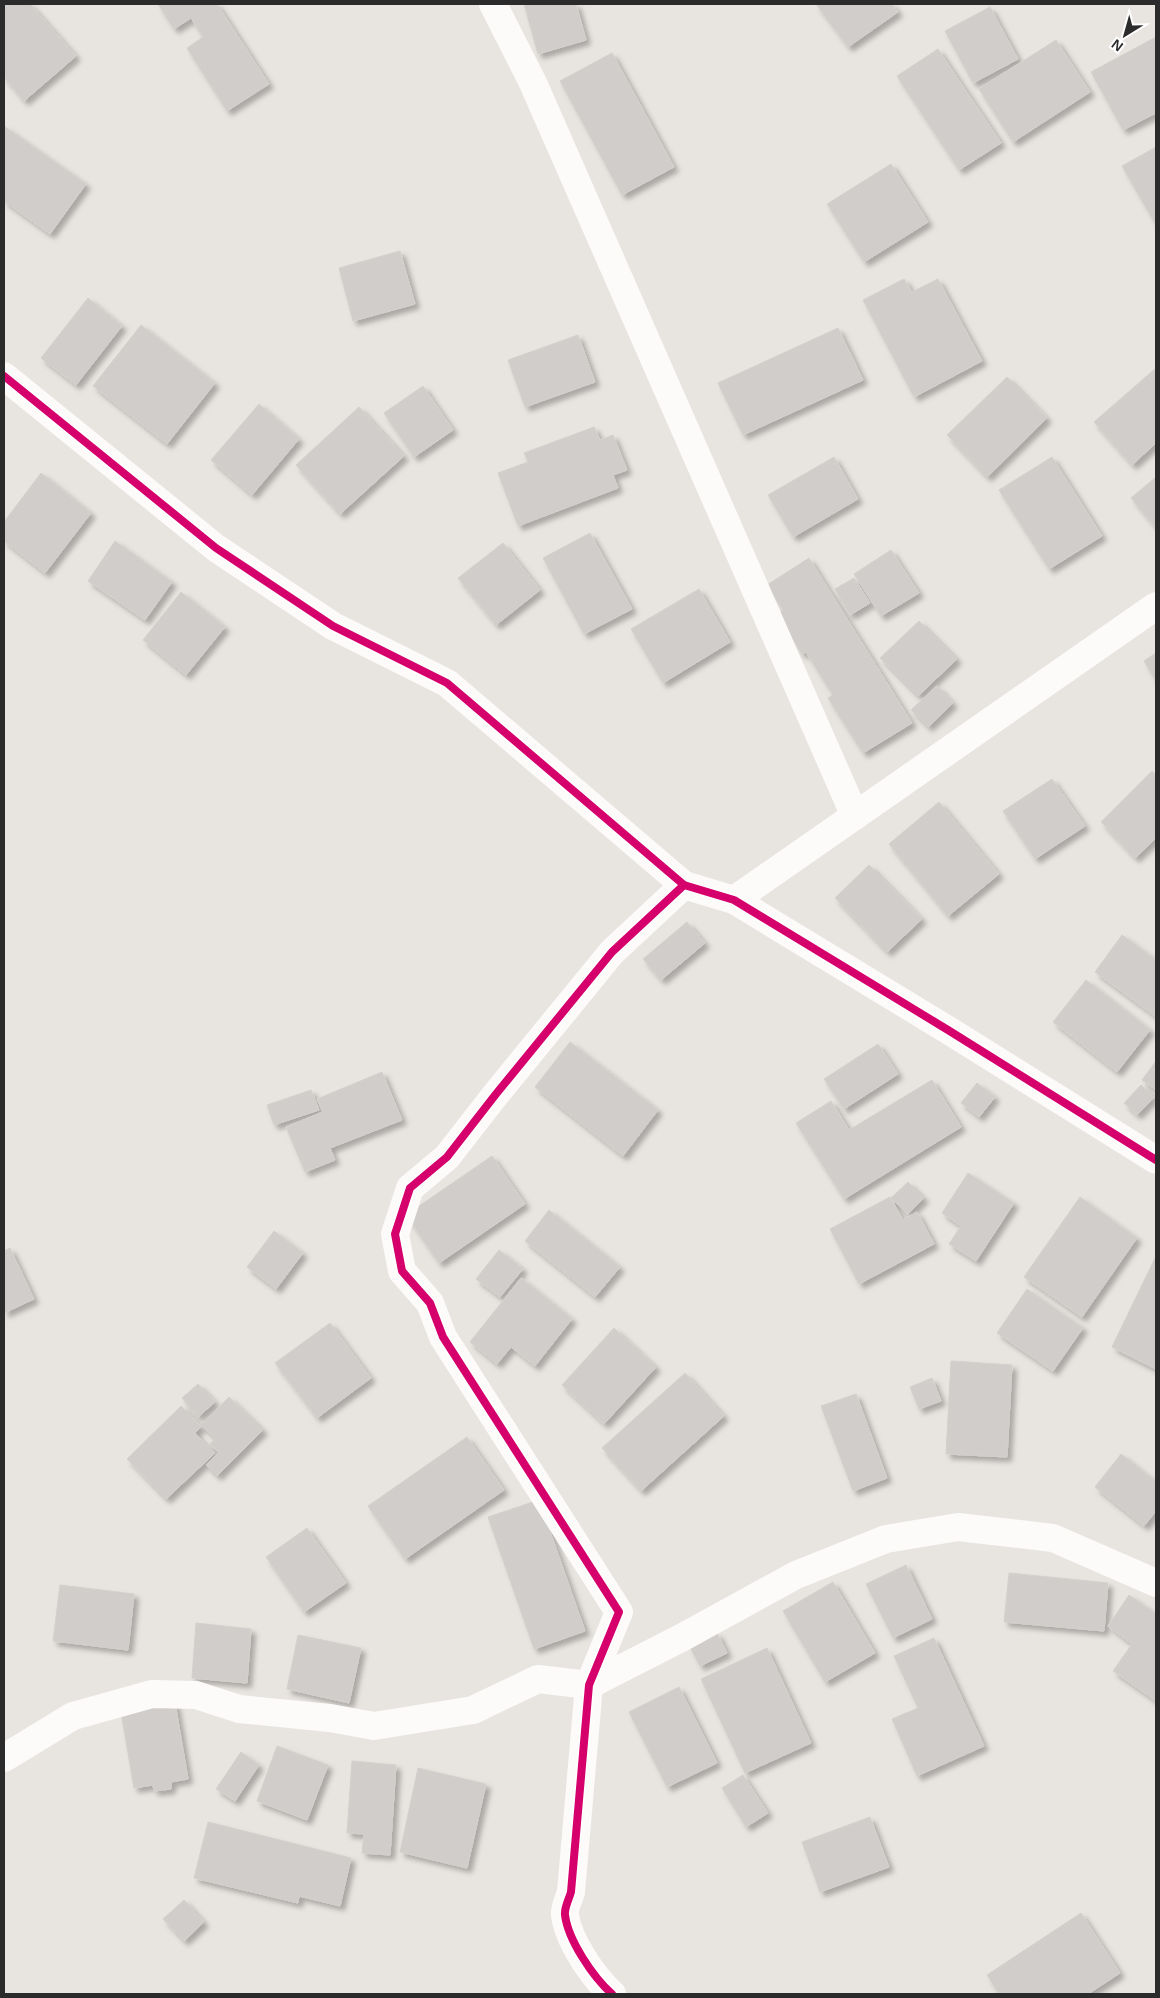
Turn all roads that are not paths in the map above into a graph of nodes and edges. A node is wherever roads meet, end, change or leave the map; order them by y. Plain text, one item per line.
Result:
1 (493, 4) edge
2 (4, 376) edge
3 (1156, 606) edge
4 (855, 816) junction
5 (684, 885) junction
6 (734, 900) junction
7 (1156, 1160) edge
8 (1156, 1583) edge
9 (589, 1685) junction
10 (4, 1758) edge
11 (612, 1994) edge

1 - 4 street
2 - 5 street
3 - 4 street
4 - 6 street
5 - 6 street
5 - 9 street
6 - 7 street
8 - 9 street
9 - 10 street
9 - 11 street

